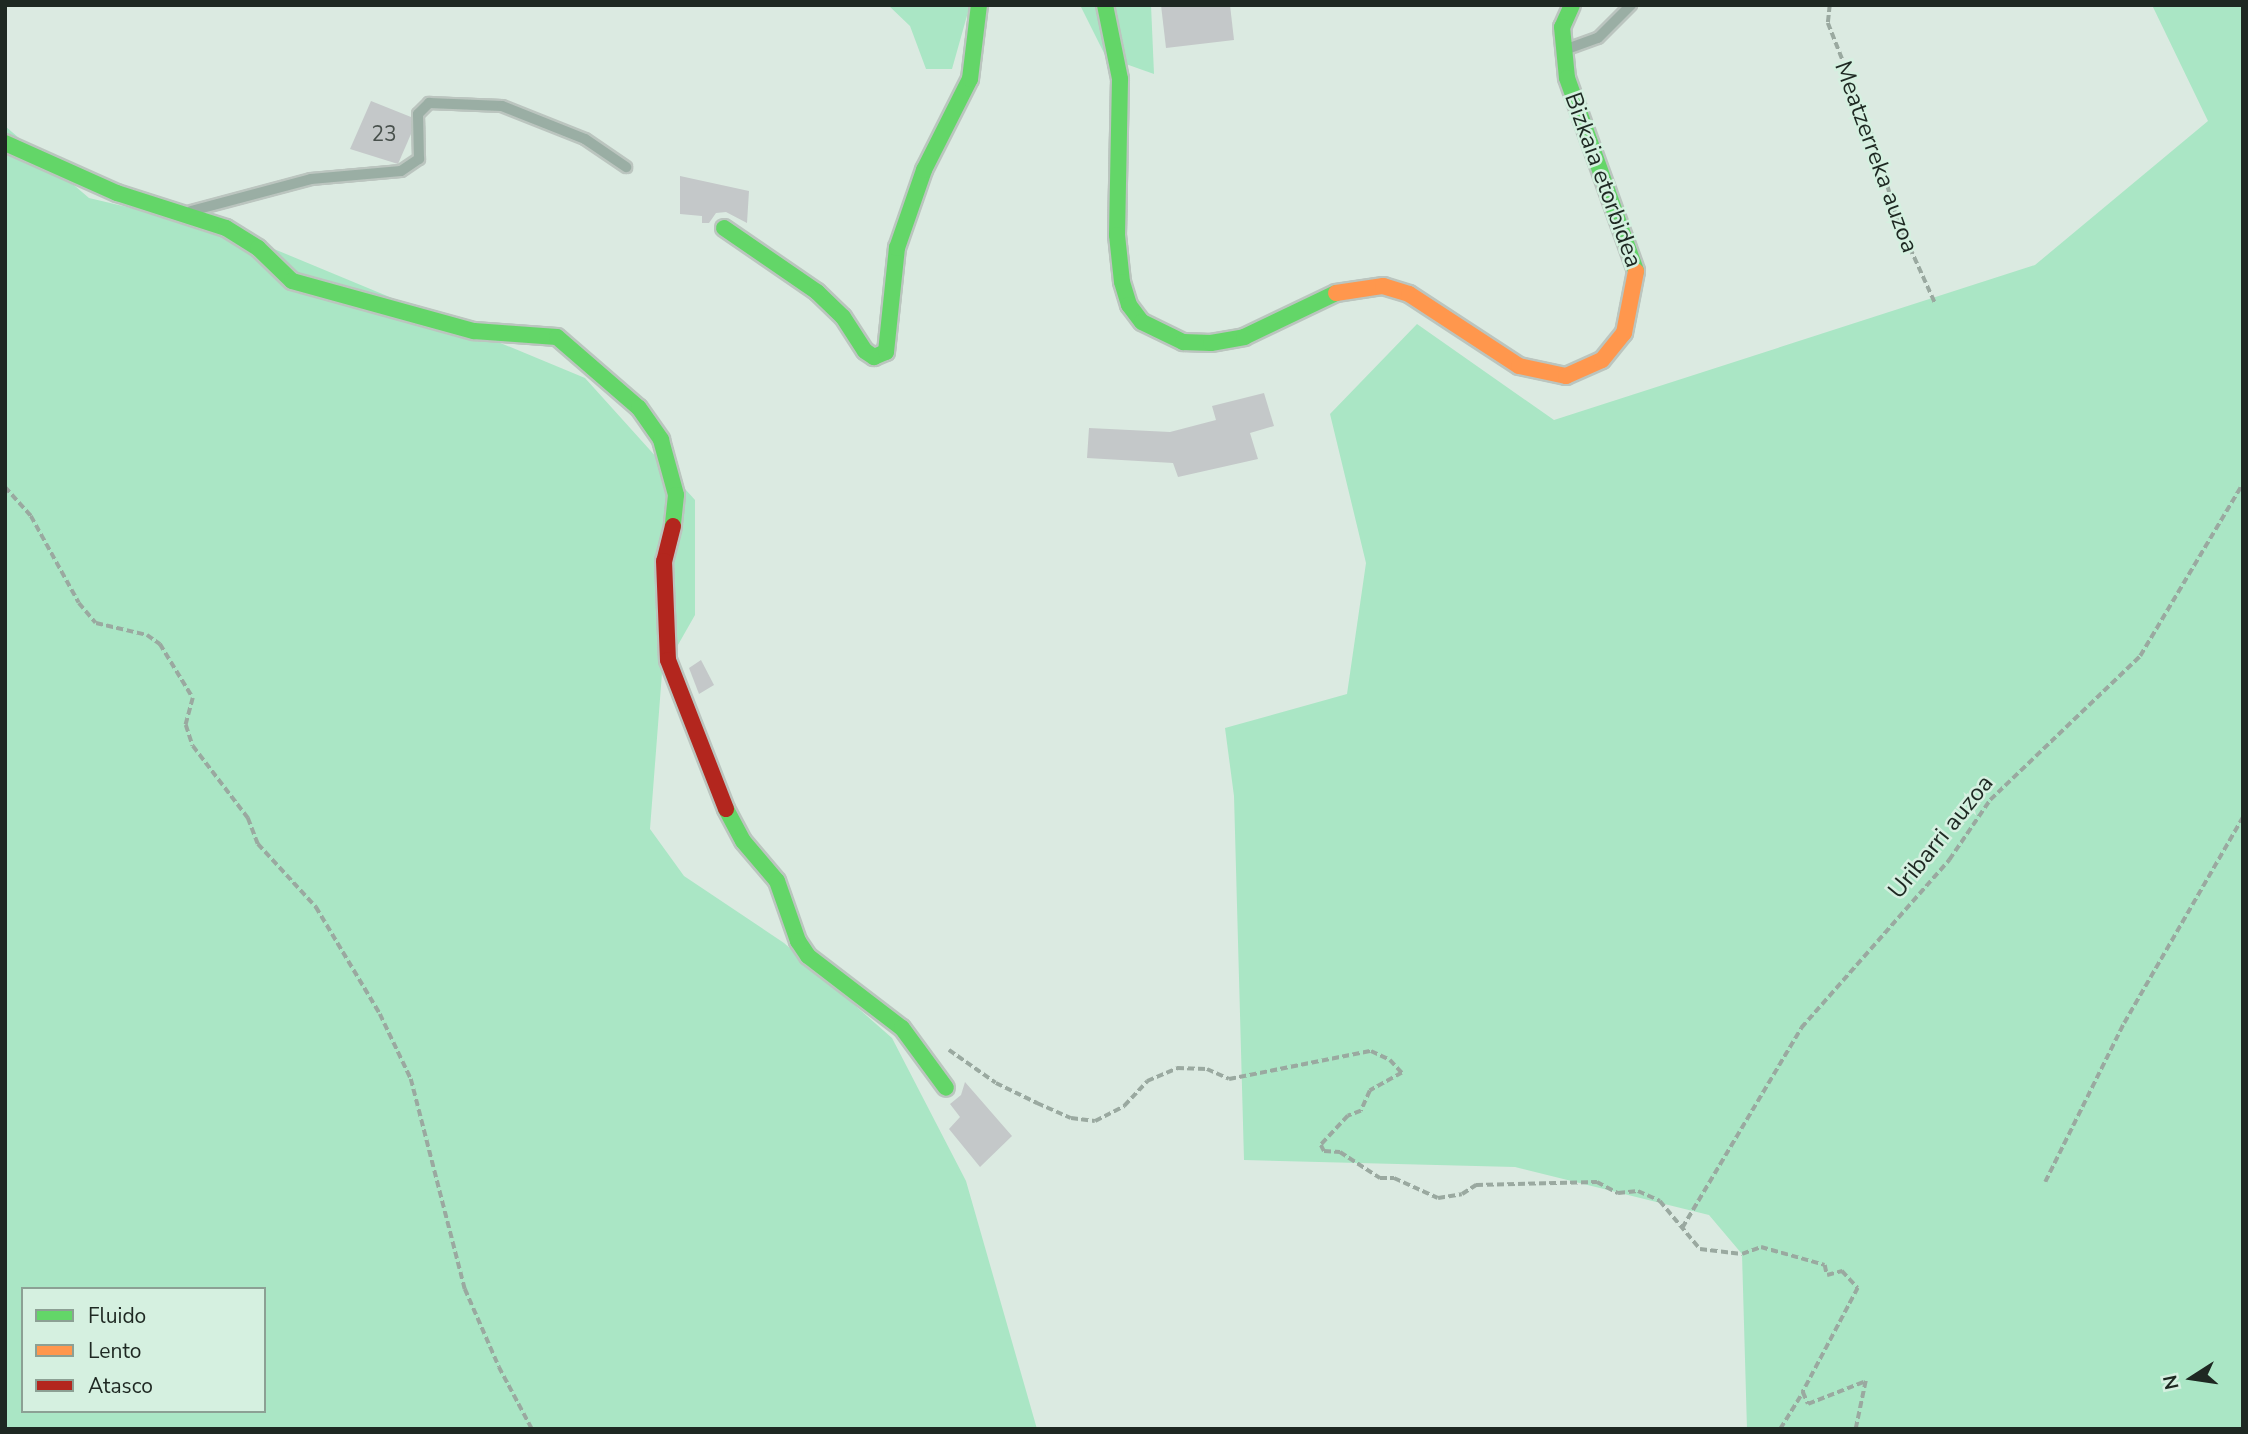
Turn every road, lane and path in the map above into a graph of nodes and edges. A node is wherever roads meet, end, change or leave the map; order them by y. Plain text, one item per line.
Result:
1 (979, 5) edge
2 (1105, 5) edge
3 (1573, 5) edge
4 (1632, 5) edge
5 (1830, 5) edge
6 (1561, 52) junction
7 (5, 143) edge
8 (626, 167) dead end
9 (184, 214) junction
10 (724, 228) dead end
11 (1936, 305) dead end
12 (2243, 483) edge
13 (5, 487) edge
14 (2243, 817) edge
15 (913, 1040) junction
16 (946, 1088) dead end
17 (2045, 1182) dead end
18 (1682, 1228) junction
19 (1803, 1392) junction
20 (532, 1429) edge
21 (1780, 1429) edge
22 (1856, 1429) edge

1 - 10 street
2 - 6 street, Bizkaia etorbidea
3 - 6 street, Bizkaia etorbidea
4 - 6 lane
5 - 11 path, Meatzerreka auzoa
7 - 9 street
8 - 9 lane
9 - 15 street
12 - 18 path, Uribarri auzoa
13 - 20 path
14 - 17 path
15 - 16 street
15 - 18 path
18 - 19 path
19 - 21 path
19 - 22 path

